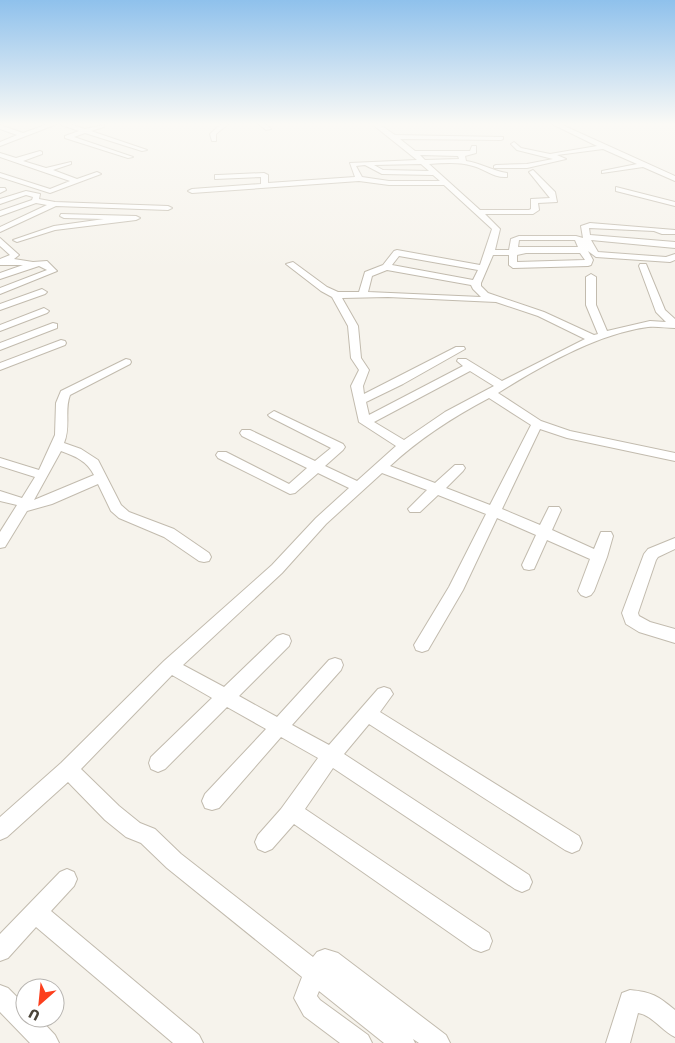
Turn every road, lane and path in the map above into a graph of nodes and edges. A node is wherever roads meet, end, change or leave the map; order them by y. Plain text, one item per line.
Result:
1 (534, 172) dead end
2 (38, 173) edge
3 (53, 173) edge
4 (75, 173) edge
5 (356, 173) edge
6 (419, 173) edge
7 (435, 173) joint
8 (493, 173) edge
9 (661, 173) edge
10 (97, 174) dead end
11 (1, 175) edge
12 (507, 175) dead end
13 (62, 176) junction
14 (218, 177) dead end
15 (359, 179) junction
16 (675, 179) edge
17 (15, 181) junction
18 (77, 181) junction
19 (447, 183) junction
20 (32, 186) junction
21 (265, 186) junction
22 (620, 189) dead end
23 (192, 191) dead end
24 (210, 198) dead end
25 (192, 200) dead end
26 (34, 201) junction
27 (0, 202) edge
28 (55, 204) junction
29 (675, 204) edge
30 (168, 208) dead end
31 (477, 212) junction
32 (38, 213) junction
33 (0, 214) edge
34 (64, 216) junction
35 (0, 230) edge
36 (662, 232) junction
37 (675, 232) edge
38 (587, 239) junction
39 (16, 240) junction
40 (3, 243) edge
41 (670, 244) edge
42 (583, 250) junction
43 (513, 251) junction
44 (490, 252) junction
45 (674, 257) edge
46 (2, 262) edge
47 (34, 264) junction
48 (290, 264) dead end
49 (643, 266) dead end
50 (386, 267) junction
51 (483, 268) junction
52 (0, 276) edge
53 (591, 277) dead end
54 (476, 283) junction
55 (0, 291) edge
56 (42, 292) dead end
57 (362, 294) junction
58 (336, 295) junction
59 (498, 301) junction
60 (0, 307) edge
61 (44, 311) dead end
62 (675, 324) edge
63 (53, 326) dead end
64 (0, 328) edge
65 (598, 337) junction
66 (61, 342) dead end
67 (0, 347) edge
68 (126, 362) dead end
69 (0, 367) edge
70 (469, 367) junction
71 (422, 370) junction
72 (442, 381) junction
73 (496, 389) junction
74 (361, 400) junction
75 (274, 415) dead end
76 (365, 422) junction
77 (537, 424) junction
78 (246, 433) dead end
79 (57, 445) junction
80 (404, 446) junction
81 (222, 455) dead end
82 (675, 457) edge
83 (0, 462) edge
84 (315, 467) junction
85 (380, 467) junction
86 (459, 468) dead end
87 (41, 475) junction
88 (101, 476) junction
89 (358, 487) junction
90 (434, 489) junction
91 (0, 496) edge
92 (24, 506) junction
93 (415, 509) dead end
94 (554, 510) dead end
95 (493, 513) junction
96 (542, 535) junction
97 (606, 536) dead end
98 (0, 543) edge
99 (675, 543) edge
100 (204, 557) dead end
101 (599, 559) junction
102 (529, 565) dead end
103 (586, 591) dead end
104 (675, 636) edge
105 (283, 641) dead end
106 (422, 645) dead end
107 (336, 665) dead end
108 (170, 666) junction
109 (384, 694) dead end
110 (226, 696) junction
111 (368, 714) junction
112 (278, 727) junction
113 (330, 756) junction
114 (158, 763) dead end
115 (68, 769) junction
116 (212, 801) dead end
117 (291, 811) junction
118 (0, 830) edge
119 (266, 842) dead end
120 (572, 843) dead end
121 (67, 879) dead end
122 (522, 882) dead end
123 (35, 912) junction
124 (481, 941) dead end
125 (0, 950) edge
126 (315, 973) junction
127 (0, 996) edge
128 (675, 1025) edge
129 (47, 1043) edge
130 (191, 1043) edge
131 (360, 1043) edge
132 (403, 1043) edge
133 (438, 1043) edge
134 (618, 1043) edge

1 - 31 street
2 - 17 street
3 - 13 street
4 - 13 street
5 - 15 street
6 - 7 street
7 - 19 street
8 - 12 street
9 - 16 street
10 - 18 street
11 - 17 street
13 - 18 street
13 - 20 street
14 - 21 street
15 - 19 street
15 - 21 street
17 - 20 street
18 - 20 street
19 - 31 street
21 - 23 street
22 - 29 street
24 - 25 street
26 - 27 street
26 - 28 street
26 - 33 street
28 - 30 street
28 - 32 street
31 - 44 street
32 - 34 street
32 - 35 street
34 - 39 street
34 - 39 street
36 - 37 street
36 - 38 street
36 - 41 street
38 - 41 street
38 - 45 street
39 - 40 street
40 - 46 street
41 - 45 street
42 - 43 street
42 - 43 street
42 - 43 street
43 - 44 street
44 - 51 street
46 - 47 street
47 - 52 street
47 - 55 street
48 - 58 street
49 - 62 street
50 - 51 street
50 - 54 street
50 - 57 street
51 - 54 street
53 - 65 street
54 - 59 street
56 - 60 street
57 - 58 street
57 - 59 street
58 - 74 street
59 - 65 street
61 - 64 street
62 - 65 street
63 - 67 street
65 - 73 street
66 - 69 street
68 - 79 street
70 - 71 street
70 - 72 street
70 - 73 street
71 - 72 street
71 - 74 street
72 - 76 street
73 - 77 street
73 - 80 street
74 - 76 street
75 - 84 street
76 - 80 street
77 - 82 street
77 - 95 street
78 - 84 street
79 - 87 street
79 - 88 street
80 - 85 street
81 - 84 street
83 - 87 street
84 - 89 street
85 - 89 street
85 - 90 street
86 - 90 street
87 - 92 street
88 - 92 street
88 - 100 street
89 - 108 street
90 - 93 street
90 - 95 street
91 - 92 street
92 - 98 street
94 - 96 street
95 - 96 street
95 - 106 street
96 - 101 street
96 - 102 street
97 - 101 street
99 - 104 street
101 - 103 street
105 - 110 street
107 - 112 street
108 - 110 street
108 - 115 street
109 - 111 street
110 - 112 street
110 - 114 street
111 - 113 street
111 - 120 street
112 - 113 street
112 - 116 street
113 - 117 street
113 - 122 street
115 - 118 street
115 - 126 street
117 - 119 street
117 - 124 street
121 - 123 street
123 - 125 street
123 - 130 street
126 - 131 street
126 - 132 street
126 - 133 street
127 - 129 street
128 - 134 street

